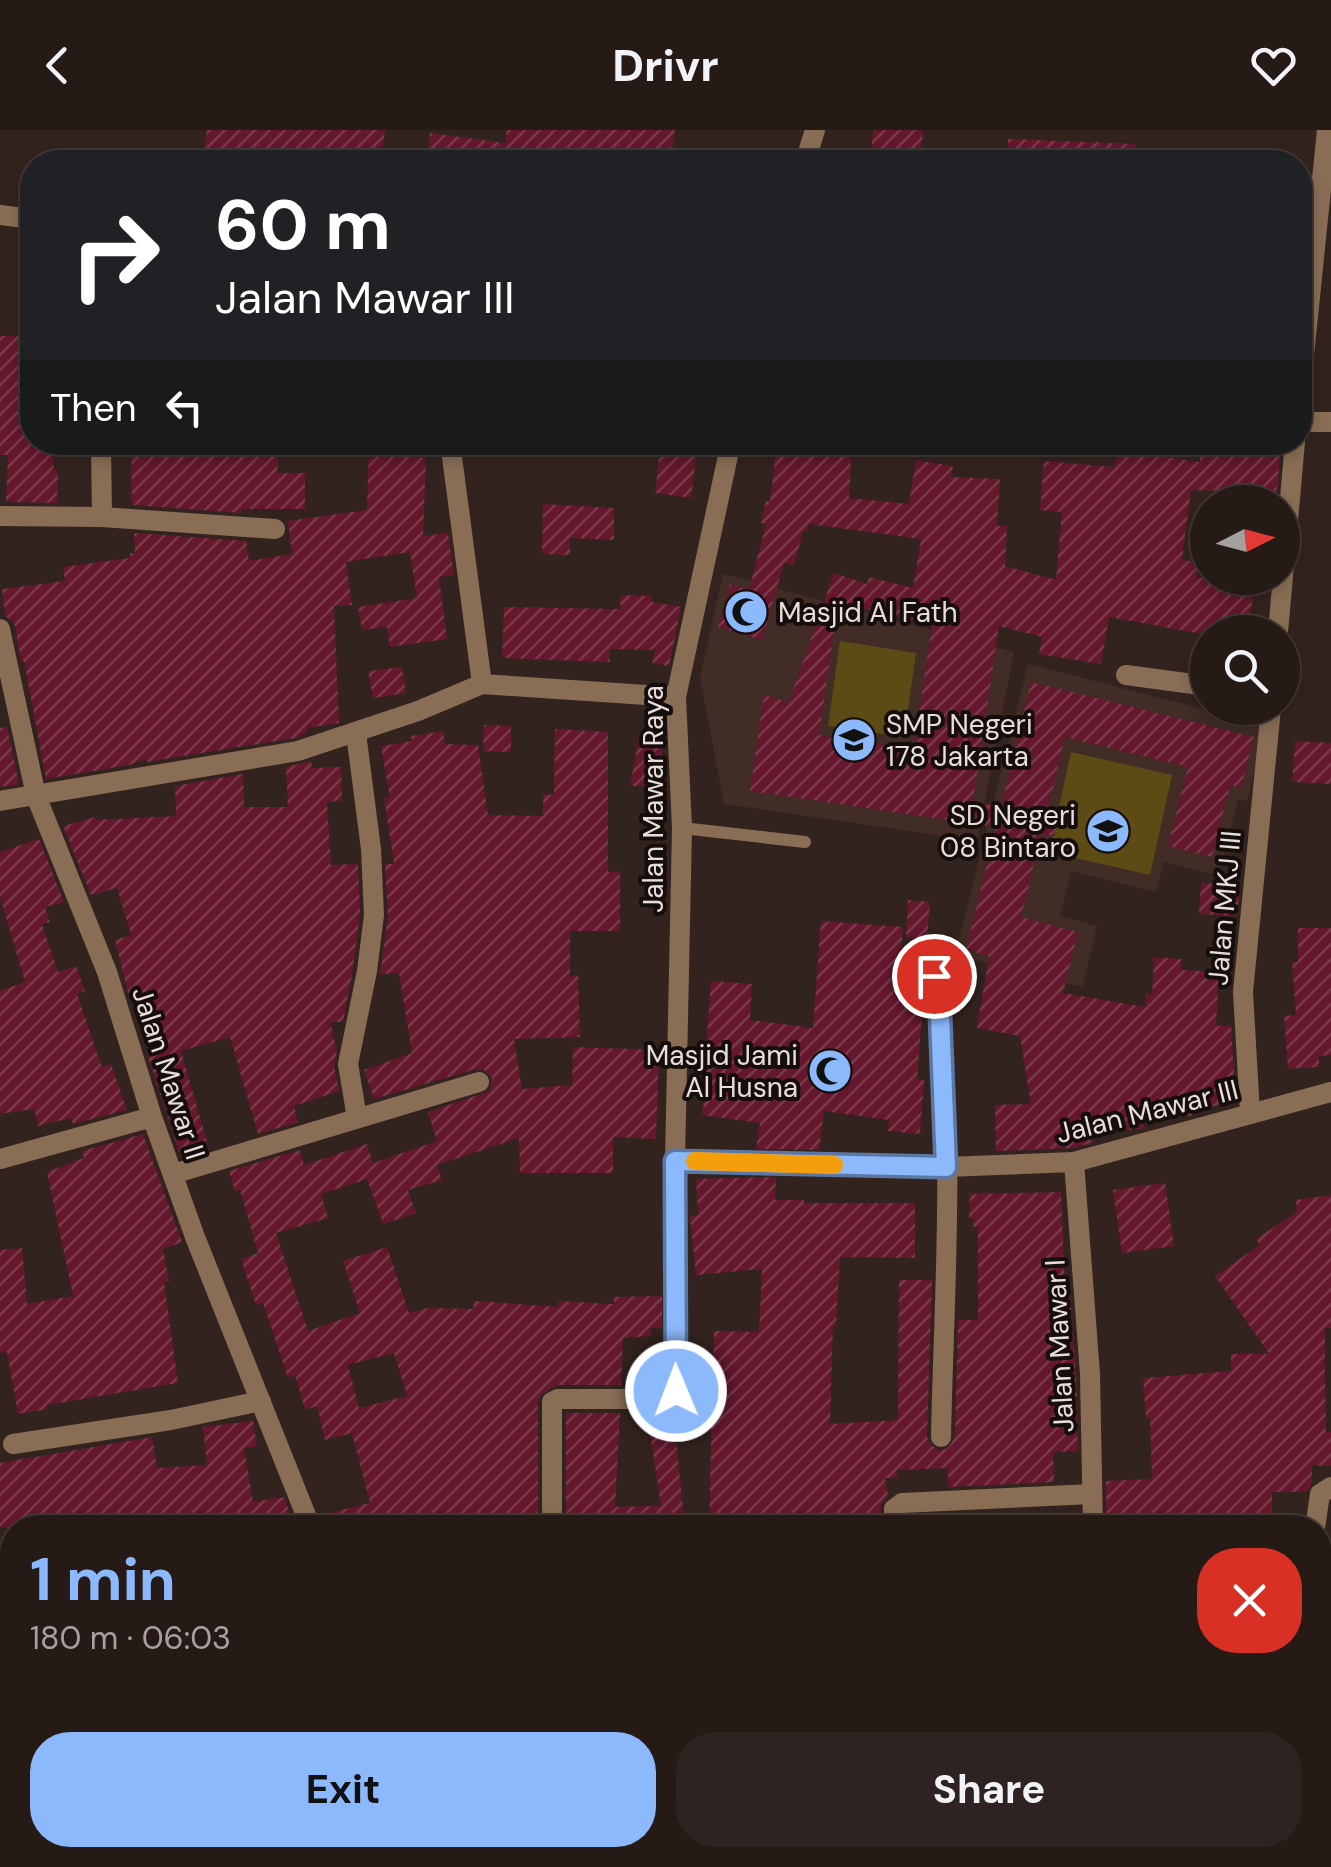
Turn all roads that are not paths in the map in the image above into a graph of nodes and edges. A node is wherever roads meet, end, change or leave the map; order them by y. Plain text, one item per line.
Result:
1 (1327, 130) edge
2 (1312, 277) edge
3 (101, 455) edge
4 (727, 455) edge
5 (1294, 455) edge
6 (452, 457) dead end
7 (0, 516) edge
8 (102, 518) junction
9 (275, 530) dead end
10 (1280, 615) edge
11 (0, 629) edge
12 (1126, 675) dead end
13 (482, 684) junction
14 (1190, 684) edge
15 (676, 697) junction
16 (1269, 725) edge
17 (356, 733) junction
18 (36, 796) junction
19 (0, 801) edge
20 (682, 828) junction
21 (804, 842) dead end
22 (930, 953) dead end
23 (479, 1082) dead end
24 (1331, 1092) edge
25 (1250, 1114) junction
26 (152, 1118) junction
27 (356, 1118) junction
28 (0, 1159) edge
29 (675, 1161) junction
30 (1074, 1162) junction
31 (946, 1167) junction
32 (173, 1174) junction
33 (261, 1400) junction
34 (941, 1437) dead end
35 (13, 1444) dead end
36 (1331, 1486) edge
37 (1092, 1494) junction
38 (306, 1515) edge
39 (552, 1515) edge
40 (894, 1515) edge
41 (1092, 1515) edge
42 (1317, 1515) edge

1 - 2 street
3 - 8 street
4 - 15 street, Jalan Mawar Raya
5 - 10 street
6 - 13 street
7 - 8 street
8 - 9 street
11 - 18 street, Jalan Mawar II
12 - 14 street
13 - 15 street
13 - 17 street
15 - 20 street, Jalan Mawar Raya
16 - 25 street, Jalan MKJ III
17 - 18 street
17 - 27 street
18 - 19 street
18 - 26 street, Jalan Mawar II
20 - 21 lane
20 - 29 street, Jalan Mawar Raya
22 - 31 street
23 - 27 street
24 - 25 street, Jalan Mawar III
25 - 30 street, Jalan Mawar III
26 - 28 street
26 - 32 street, Jalan Mawar II
27 - 32 street
29 - 31 street, Jalan Mawar III
29 - 39 street, Jalan Mawar Raya
30 - 31 street, Jalan Mawar III
30 - 37 street, Jalan Mawar I
31 - 34 street
32 - 33 street, Jalan Mawar II
33 - 35 street
33 - 38 street, Jalan Mawar II
36 - 42 street
37 - 40 street
37 - 41 street, Jalan Mawar I

